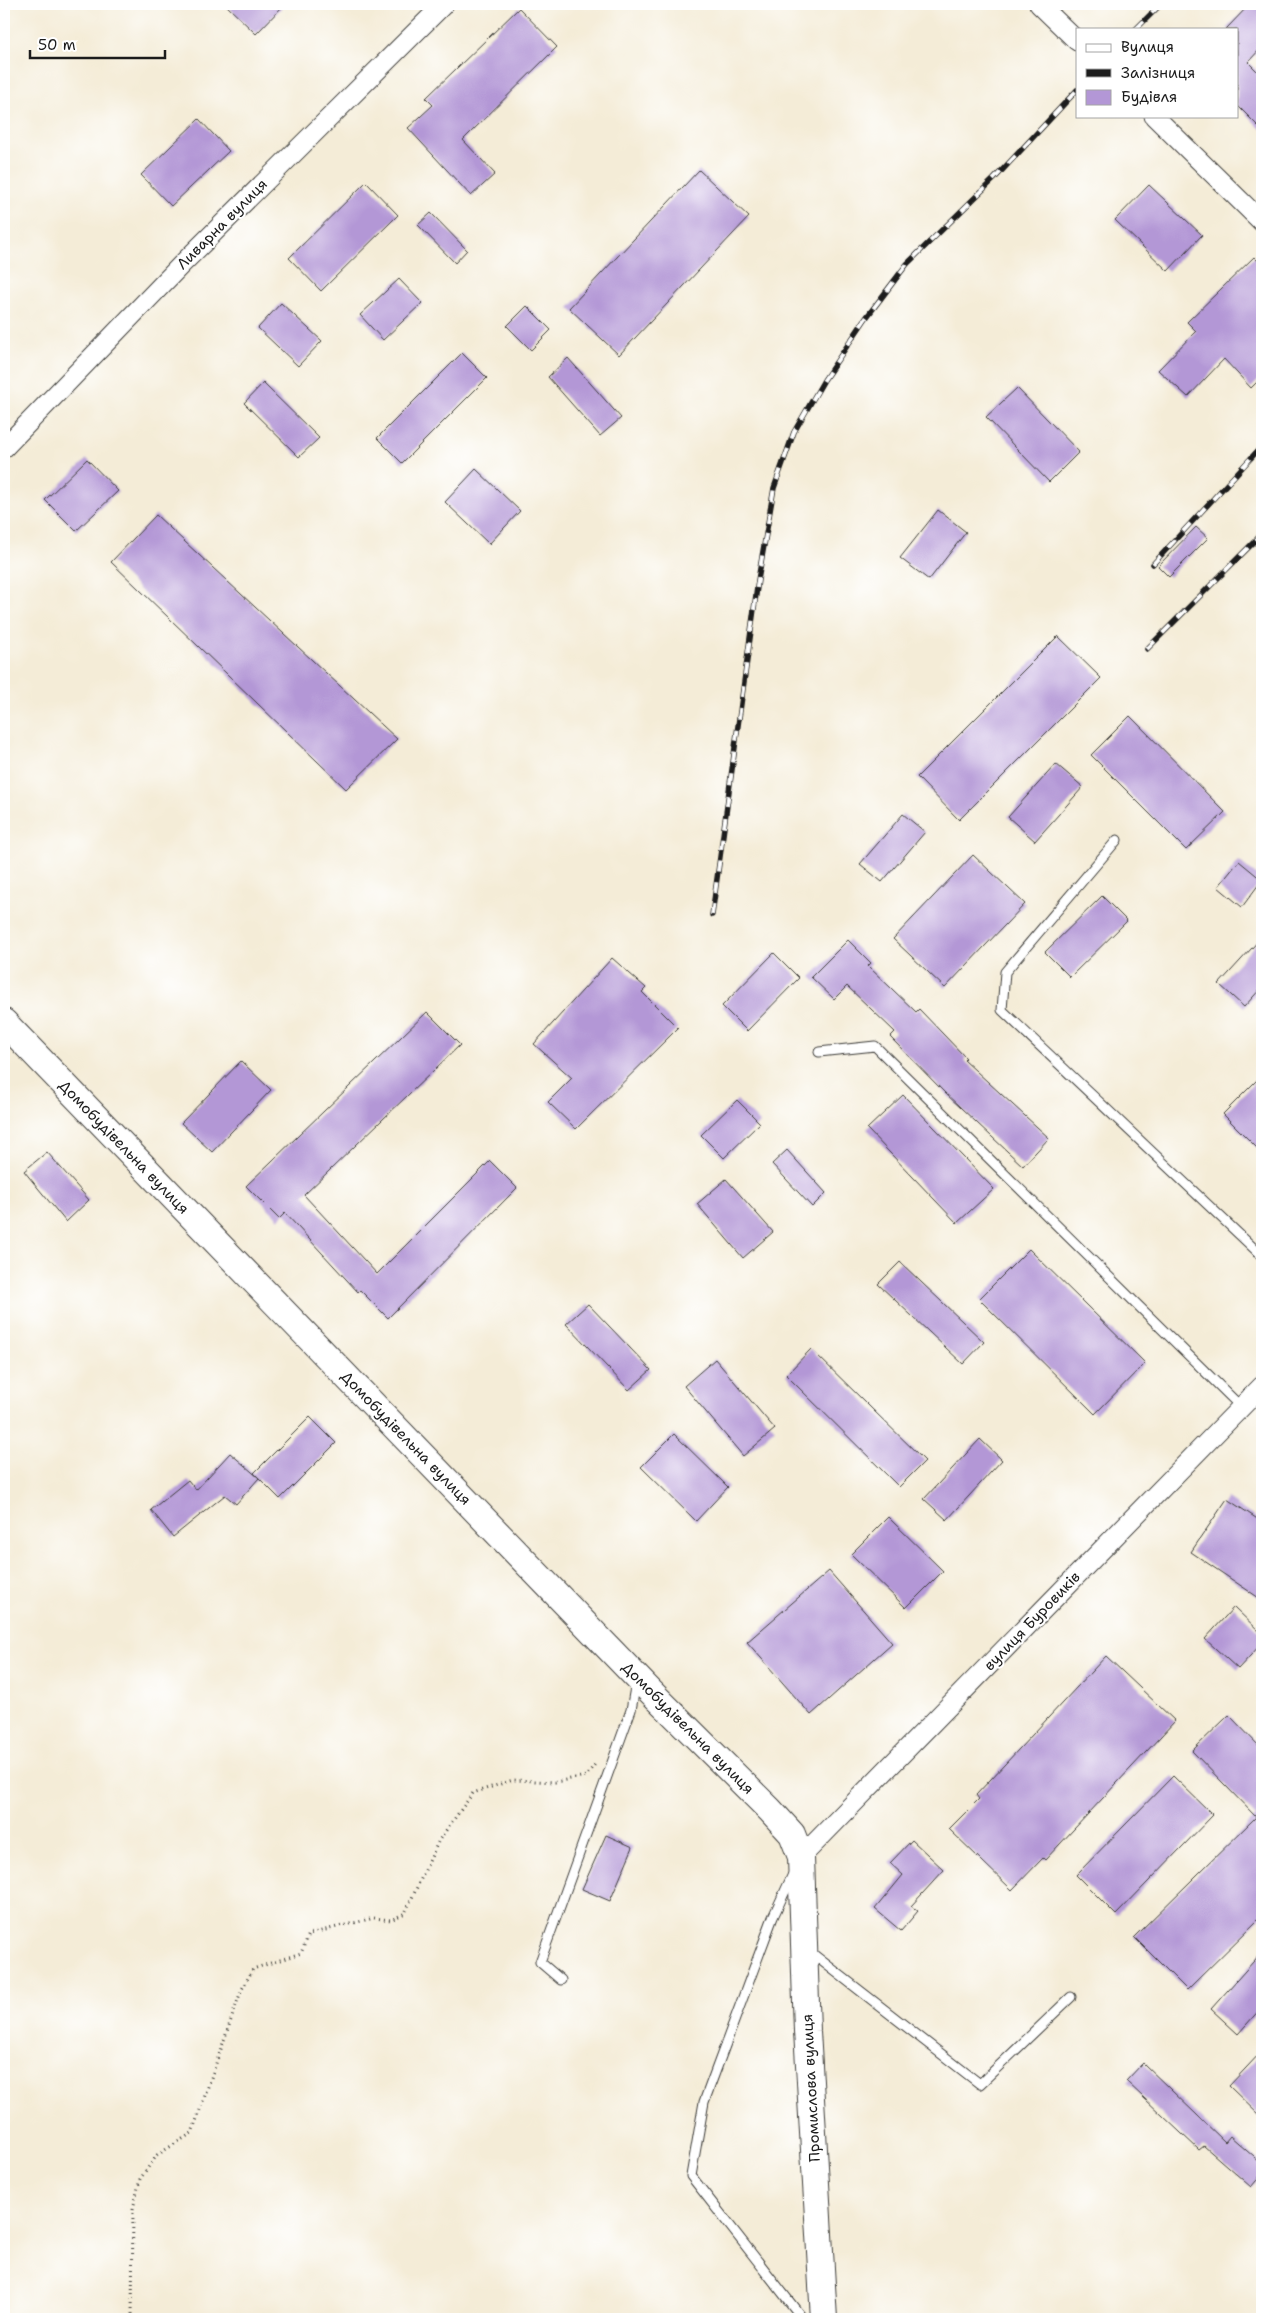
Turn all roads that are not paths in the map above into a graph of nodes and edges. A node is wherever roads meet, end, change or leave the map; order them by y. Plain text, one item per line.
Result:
1 (444, 4) edge
2 (1039, 4) edge
3 (1076, 40) edge
4 (1156, 118) edge
5 (1262, 222) edge
6 (4, 448) edge
7 (1117, 840) dead end
8 (4, 1022) edge
9 (819, 1052) dead end
10 (1262, 1256) edge
11 (1262, 1386) edge
12 (1241, 1408) junction
13 (637, 1677) junction
14 (801, 1857) junction
15 (804, 1948) junction
16 (561, 1980) dead end
17 (1070, 1997) dead end
18 (803, 2319) edge
19 (824, 2319) edge

1 - 6 street, Ливарна вулиця
2 - 3 street
4 - 5 street
7 - 10 lane
8 - 13 street, Домобудівельна вулиця
9 - 12 lane
11 - 12 street, вулиця Буровиків
12 - 14 street, вулиця Буровиків
13 - 14 street, Домобудівельна вулиця
13 - 16 lane
14 - 15 street, Промислова вулиця
14 - 18 lane
15 - 17 lane
15 - 19 street, Промислова вулиця

